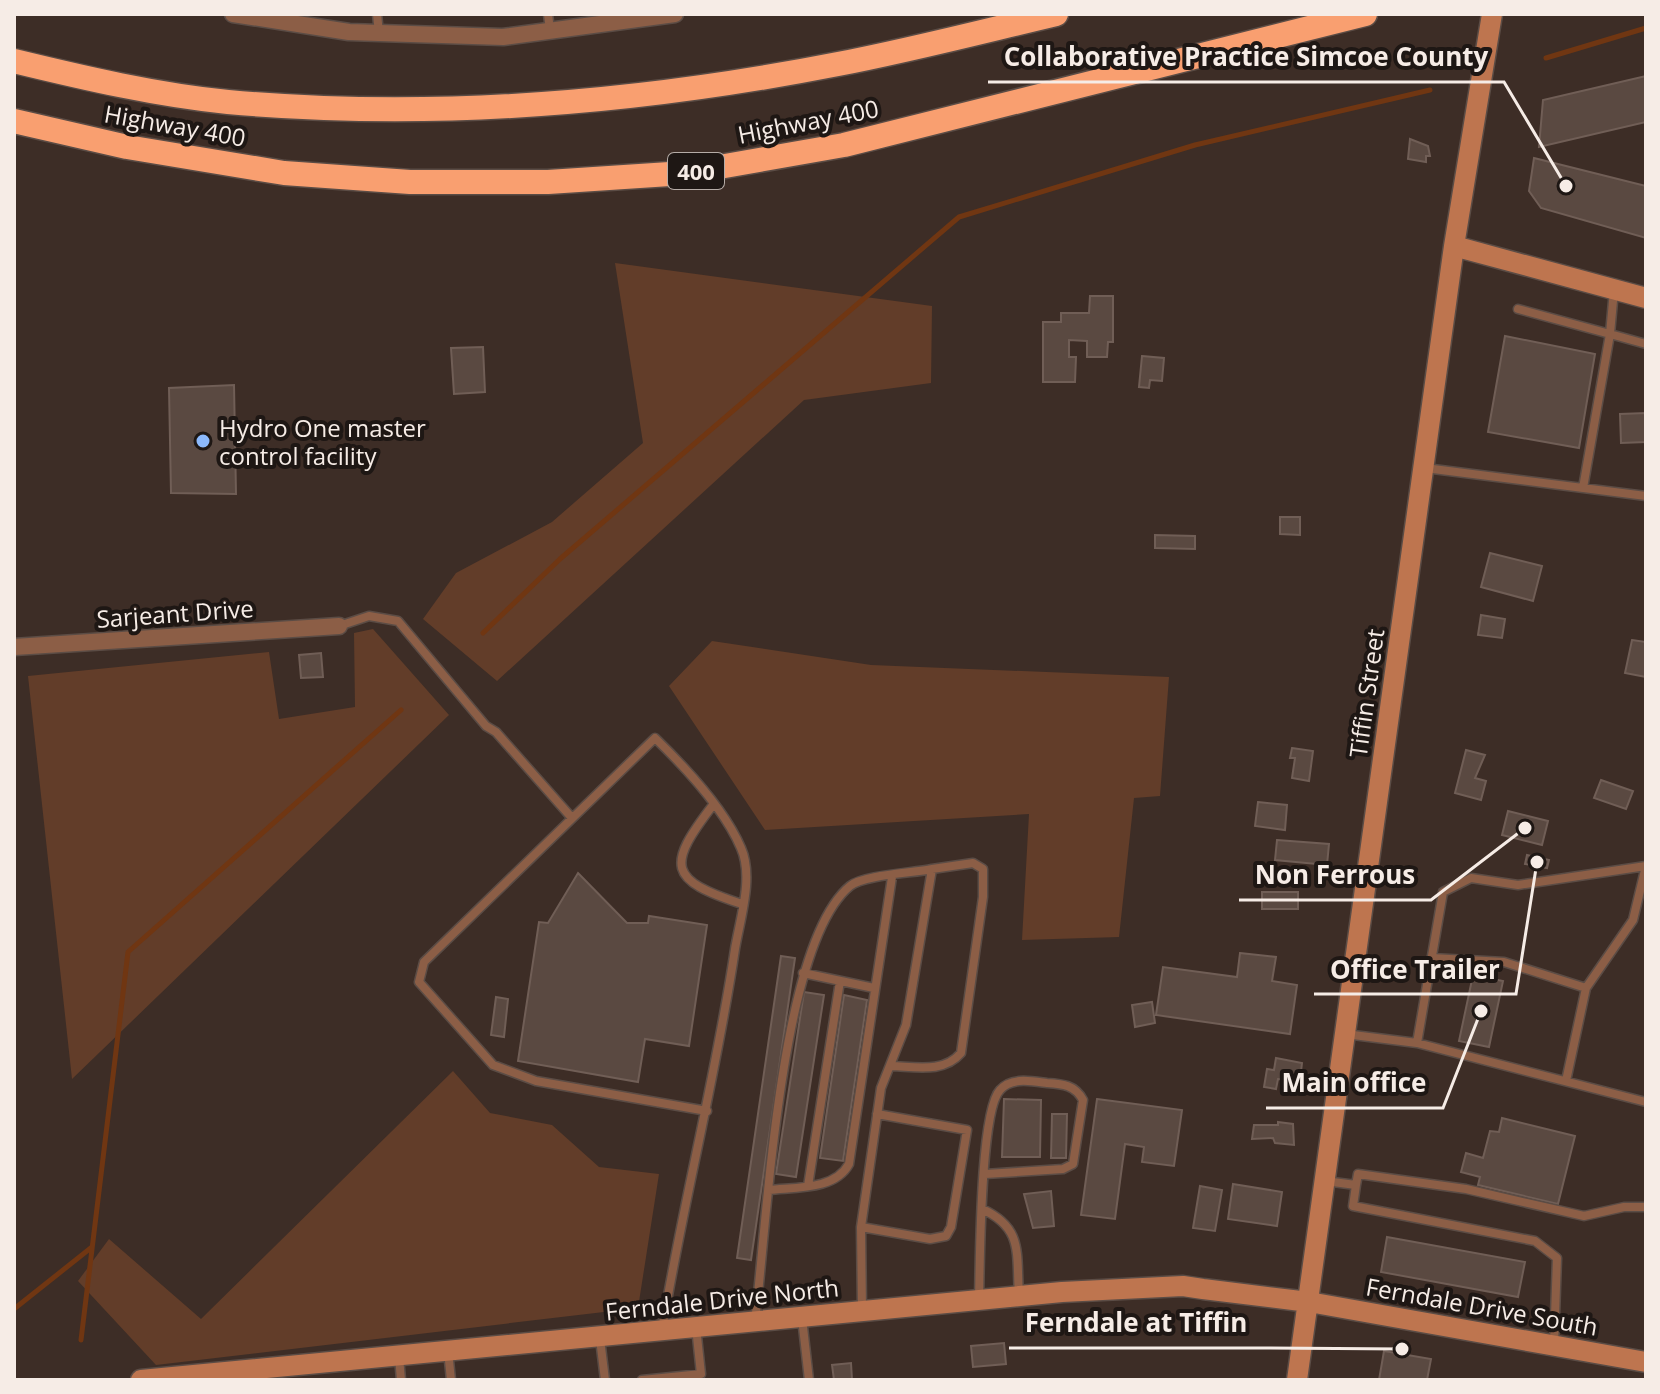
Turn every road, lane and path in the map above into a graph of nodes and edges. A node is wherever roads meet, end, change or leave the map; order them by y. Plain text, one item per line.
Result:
1 (233, 14) edge
2 (377, 14) edge
3 (675, 14) edge
4 (1056, 14) edge
5 (1365, 14) edge
6 (1492, 14) edge
7 (610, 18) edge
8 (549, 22) edge
9 (379, 33) junction
10 (14, 61) edge
11 (14, 121) edge
12 (1454, 246) junction
13 (1614, 289) junction
14 (1646, 298) edge
15 (1518, 309) dead end
16 (1610, 334) junction
17 (1646, 344) edge
18 (1424, 468) junction
19 (1583, 488) junction
20 (1646, 496) edge
21 (339, 626) joint
22 (14, 647) edge
23 (713, 805) junction
24 (572, 818) junction
25 (1646, 866) edge
26 (932, 869) junction
27 (892, 877) junction
28 (742, 904) junction
29 (1432, 958) junction
30 (803, 973) junction
31 (840, 981) junction
32 (874, 988) junction
33 (1586, 988) junction
34 (1345, 1034) junction
35 (1417, 1043) junction
36 (892, 1066) junction
37 (1566, 1081) junction
38 (1646, 1102) edge
39 (707, 1111) junction
40 (877, 1114) junction
41 (985, 1174) junction
42 (1325, 1181) junction
43 (1356, 1185) junction
44 (808, 1186) junction
45 (769, 1190) junction
46 (1646, 1207) edge
47 (982, 1209) junction
48 (861, 1227) junction
49 (1019, 1296) junction
50 (979, 1300) junction
51 (1309, 1302) junction
52 (862, 1311) junction
53 (802, 1317) junction
54 (755, 1321) junction
55 (696, 1326) junction
56 (662, 1330) junction
57 (600, 1338) junction
58 (1554, 1346) junction
59 (448, 1351) junction
60 (399, 1355) junction
61 (1646, 1362) edge
62 (299, 1372) edge
63 (212, 1377) edge
64 (141, 1380) edge
65 (401, 1380) edge
66 (451, 1380) edge
67 (605, 1380) edge
68 (642, 1380) edge
69 (809, 1380) edge
70 (1297, 1380) edge

1 - 9 street
2 - 9 lane
3 - 7 street
4 - 10 highway, Highway 400
5 - 11 highway, Highway 400 / 400
6 - 12 street, Tiffin Street
7 - 8 street
8 - 9 street
12 - 13 street
12 - 18 street, Tiffin Street
13 - 14 street
13 - 16 lane
15 - 16 lane
16 - 17 lane
16 - 19 lane
18 - 19 lane
18 - 34 street, Tiffin Street
19 - 20 lane
21 - 22 street, Sarjeant Drive
21 - 24 lane
23 - 24 lane
23 - 28 lane
23 - 28 lane
24 - 39 lane
25 - 29 lane
25 - 33 lane
26 - 27 lane
26 - 36 lane
26 - 36 lane
27 - 30 lane
27 - 32 lane
28 - 39 lane
29 - 33 lane
29 - 35 lane
30 - 31 lane
30 - 45 lane
31 - 32 lane
31 - 44 lane
32 - 44 lane
33 - 37 lane
34 - 35 lane
34 - 42 street, Tiffin Street
35 - 37 lane
36 - 40 lane
37 - 38 lane
39 - 56 lane
40 - 48 lane
40 - 48 lane
41 - 41 lane
41 - 47 lane
42 - 43 lane
42 - 51 street, Tiffin Street
43 - 46 lane
43 - 58 lane
44 - 45 lane
45 - 54 lane
47 - 49 lane
47 - 50 lane
48 - 52 lane
49 - 50 street, Ferndale Drive North
49 - 51 street, Ferndale Drive North
50 - 52 street, Ferndale Drive North
51 - 58 street, Ferndale Drive South
51 - 70 street, Tiffin Street
52 - 53 street, Ferndale Drive North
53 - 54 street, Ferndale Drive North
53 - 69 lane
54 - 55 street, Ferndale Drive North
55 - 56 street, Ferndale Drive North
55 - 68 lane
56 - 57 street, Ferndale Drive North
57 - 59 street, Ferndale Drive North
57 - 67 lane
58 - 61 street, Ferndale Drive South
59 - 60 street, Ferndale Drive North
59 - 66 lane
60 - 62 street, Ferndale Drive North
60 - 65 lane
62 - 63 street, Ferndale Drive North
63 - 64 street, Ferndale Drive North

